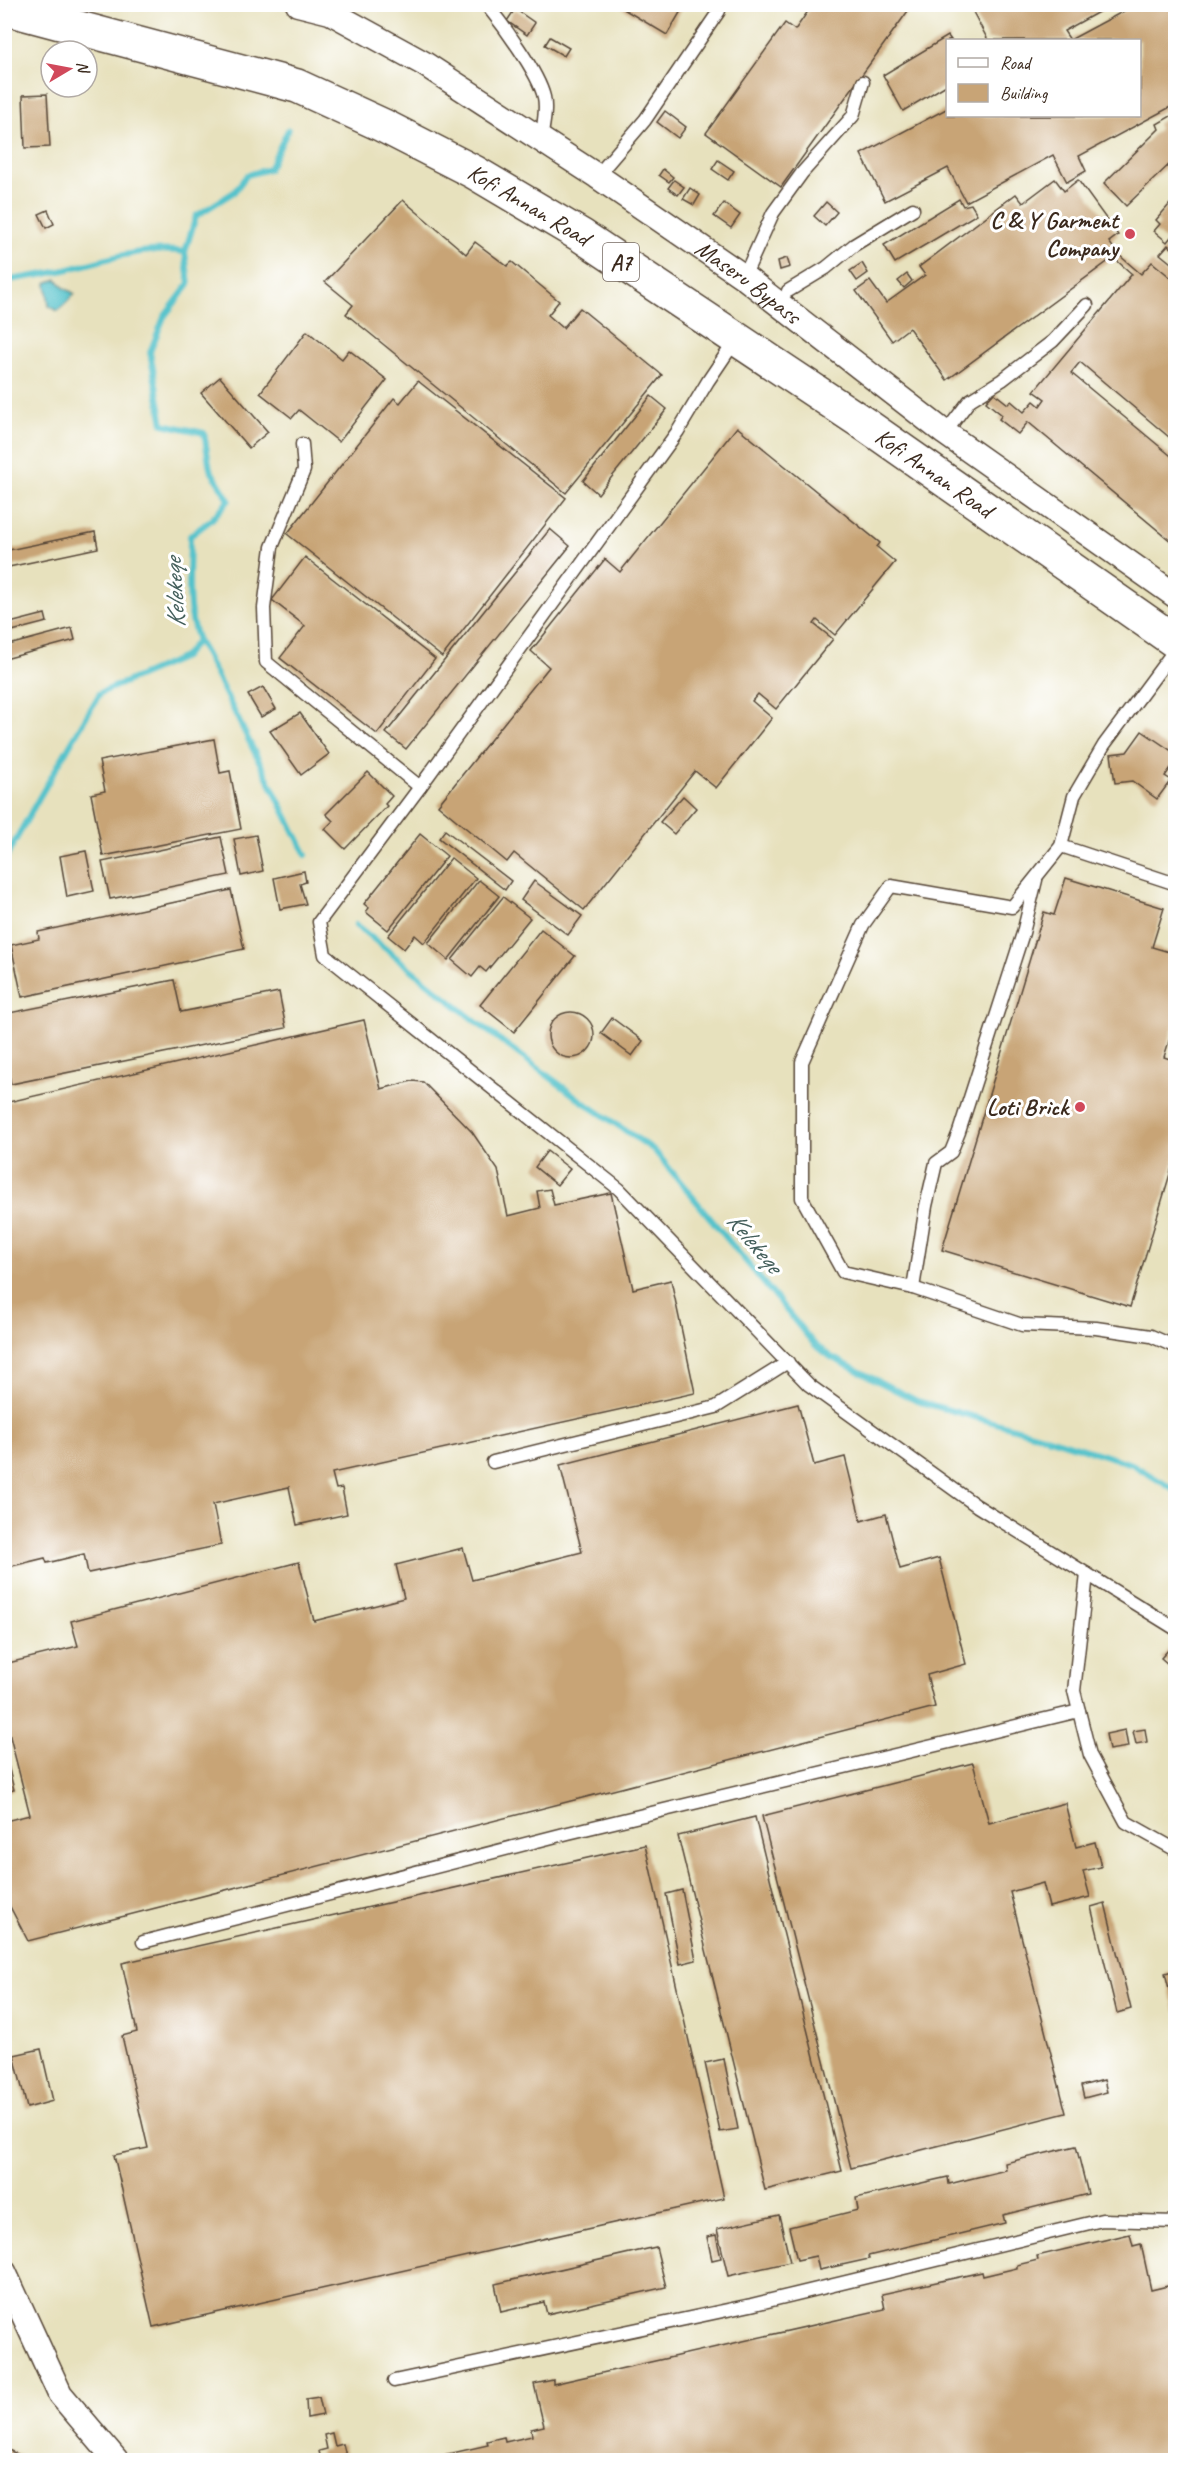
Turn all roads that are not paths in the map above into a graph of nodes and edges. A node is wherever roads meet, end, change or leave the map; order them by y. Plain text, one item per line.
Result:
1 (298, 4) edge
2 (486, 4) edge
3 (4, 8) edge
4 (718, 11) dead end
5 (864, 82) dead end
6 (541, 140) junction
7 (597, 176) junction
8 (913, 209) dead end
9 (744, 277) junction
10 (788, 291) dead end
11 (1087, 305) dead end
12 (737, 339) junction
13 (945, 433) junction
14 (303, 444) dead end
15 (1176, 596) edge
16 (1176, 642) edge
17 (1176, 648) edge
18 (420, 787) junction
19 (1061, 846) junction
20 (1037, 876) junction
21 (1176, 884) edge
22 (913, 1288) junction
23 (1176, 1347) edge
24 (788, 1362) junction
25 (493, 1462) dead end
26 (1087, 1574) junction
27 (1176, 1629) edge
28 (1079, 1711) junction
29 (1176, 1850) edge
30 (143, 1942) dead end
31 (1176, 2222) edge
32 (4, 2272) edge
33 (394, 2381) dead end
34 (116, 2460) edge

1 - 6 street, Maseru Bypass
2 - 6 lane
3 - 12 main road, Kofi Annan Road / A7
4 - 7 lane
5 - 9 lane
6 - 7 street, Maseru Bypass
7 - 9 street, Maseru Bypass
8 - 10 lane
9 - 13 street, Maseru Bypass
11 - 13 lane
12 - 16 main road, Kofi Annan Road / A7
12 - 18 lane
13 - 15 street, Maseru Bypass
14 - 18 lane
17 - 19 lane
18 - 24 lane
19 - 20 lane
19 - 21 lane
20 - 22 lane
20 - 22 lane
22 - 23 lane
24 - 25 lane
24 - 26 lane
26 - 27 lane
26 - 28 lane
28 - 29 lane
28 - 30 lane
31 - 33 lane
32 - 34 street

